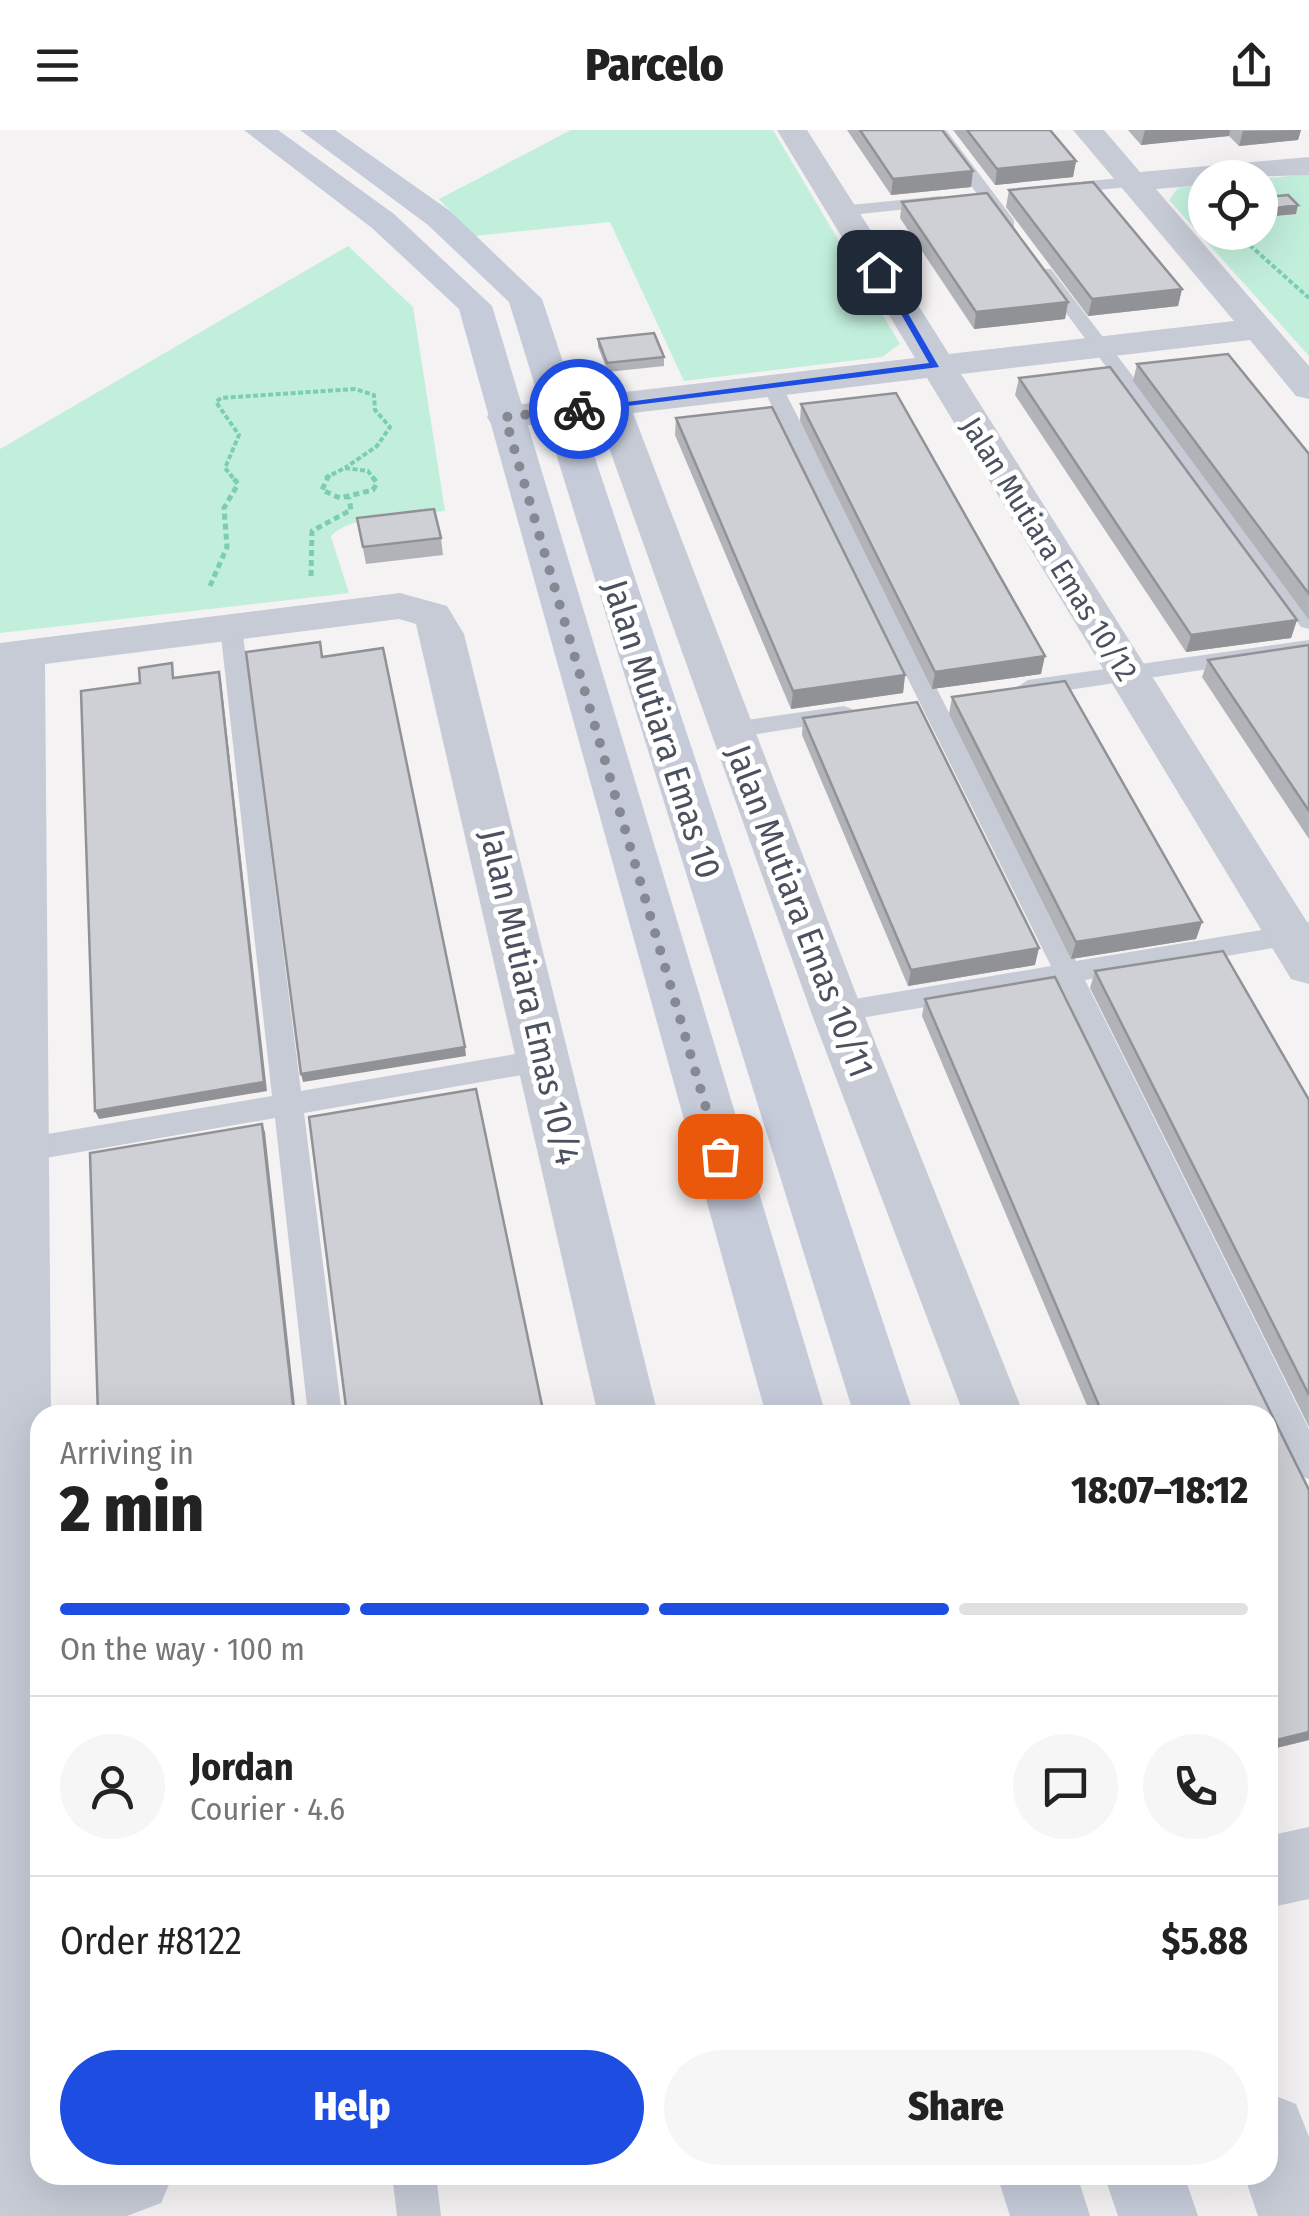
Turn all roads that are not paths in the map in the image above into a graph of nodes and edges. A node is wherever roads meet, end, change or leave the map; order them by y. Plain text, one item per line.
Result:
1 (259, 130) edge
2 (314, 130) edge
3 (792, 130) edge
4 (938, 130) edge
5 (1088, 130) edge
6 (1309, 166) edge
7 (1132, 182) junction
8 (1041, 191) edge
9 (996, 195) junction
10 (842, 210) junction
11 (1257, 330) junction
12 (1101, 347) junction
13 (936, 365) junction
14 (772, 386) junction
15 (1309, 388) edge
16 (619, 422) junction
17 (565, 429) junction
18 (510, 435) junction
19 (1309, 622) edge
20 (214, 629) junction
21 (1309, 648) edge
22 (12, 654) edge
23 (1125, 673) junction
24 (1011, 690) edge
25 (862, 712) edge
26 (732, 730) junction
27 (1302, 944) edge
28 (1070, 976) junction
29 (837, 1012) junction
30 (545, 1060) junction
31 (289, 1104) junction
32 (10, 1153) edge
33 (324, 1405) edge
34 (626, 1405) edge
35 (793, 1405) edge
36 (881, 1405) edge
37 (990, 1405) edge
38 (1309, 1464) edge
39 (1309, 1863) edge
40 (1278, 1870) edge
41 (1278, 2160) edge
42 (96, 2185) edge
43 (415, 2185) edge
44 (1040, 2185) edge
45 (1147, 2185) edge
46 (16, 2207) edge
47 (419, 2216) edge
48 (1050, 2216) edge
49 (1158, 2216) edge
50 (1298, 2216) edge

1 - 18 street, Jalan Mutiara Emas 10
2 - 17 street, Jalan Mutiara Emas 10
3 - 10 street, Jalan Mutiara Emas 10/12
4 - 9 lane
5 - 7 street
6 - 7 street
7 - 8 lane
7 - 11 street
9 - 10 lane
9 - 12 lane
10 - 13 street, Jalan Mutiara Emas 10/12
11 - 12 street
11 - 15 street
12 - 13 street
12 - 19 lane
13 - 14 street
13 - 23 street, Jalan Mutiara Emas 10/12
14 - 16 street
14 - 28 lane
16 - 17 street
16 - 26 street, Jalan Mutiara Emas 10/11
17 - 18 street
17 - 36 street, Jalan Mutiara Emas 10
18 - 35 street, Jalan Mutiara Emas 10
20 - 22 street
20 - 30 street, Jalan Mutiara Emas 10/4
20 - 31 lane
21 - 23 lane
22 - 32 street
23 - 24 lane
23 - 27 street, Jalan Mutiara Emas 10/12
25 - 26 lane
26 - 29 street, Jalan Mutiara Emas 10/11
27 - 28 lane
28 - 29 lane
28 - 38 lane
29 - 37 street, Jalan Mutiara Emas 10/11
30 - 31 lane
30 - 34 street, Jalan Mutiara Emas 10/4
31 - 32 lane
31 - 33 lane
32 - 46 street
39 - 40 street
41 - 50 street
42 - 46 street
43 - 47 lane
44 - 48 street
45 - 49 street

